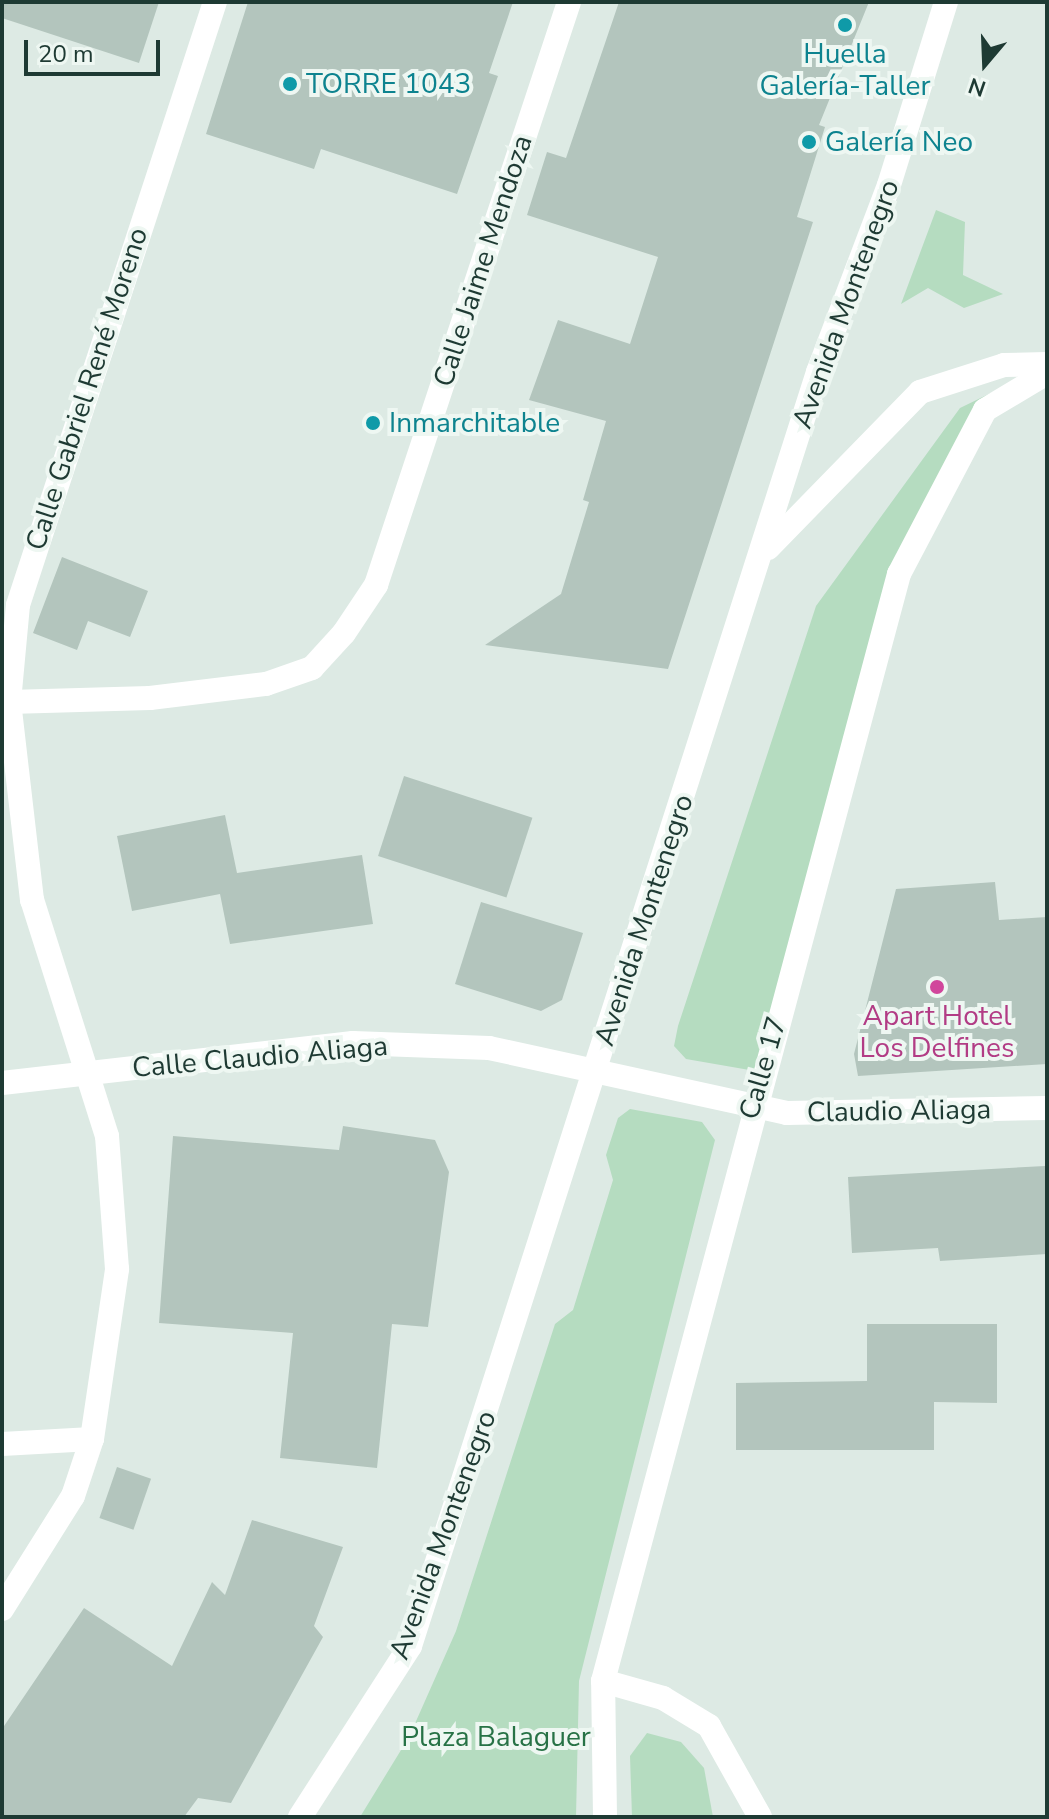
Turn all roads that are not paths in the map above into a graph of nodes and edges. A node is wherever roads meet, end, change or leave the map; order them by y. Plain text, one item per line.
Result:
1 (215, 2) edge
2 (569, 2) edge
3 (946, 2) edge
4 (1047, 364) edge
5 (1047, 373) edge
6 (763, 554) junction
7 (9, 702) junction
8 (82, 1073) junction
9 (594, 1074) junction
10 (2, 1083) edge
11 (752, 1107) junction
12 (1047, 1108) edge
13 (92, 1439) junction
14 (2, 1444) edge
15 (2, 1609) edge
16 (603, 1681) junction
17 (300, 1817) edge
18 (605, 1817) edge
19 (760, 1817) edge

1 - 7 street, Calle Gabriel René Moreno
2 - 7 street, Calle Jaime Mendoza
3 - 6 street, Avenida Montenegro
4 - 6 street
5 - 11 street, Calle 17
6 - 9 street, Avenida Montenegro
7 - 8 street, Calle Gabriel René Moreno
8 - 9 street, Calle Claudio Aliaga
8 - 10 street, Calle Claudio Aliaga
8 - 13 street, Calle Gabriel René Moreno
9 - 11 street, Calle Claudio Aliaga
9 - 17 street, Avenida Montenegro
11 - 12 street, Claudio Aliaga
11 - 16 street, Calle 17
13 - 14 street
13 - 15 street, Calle Gabriel René Moreno
16 - 18 street, Calle 17
16 - 19 street

